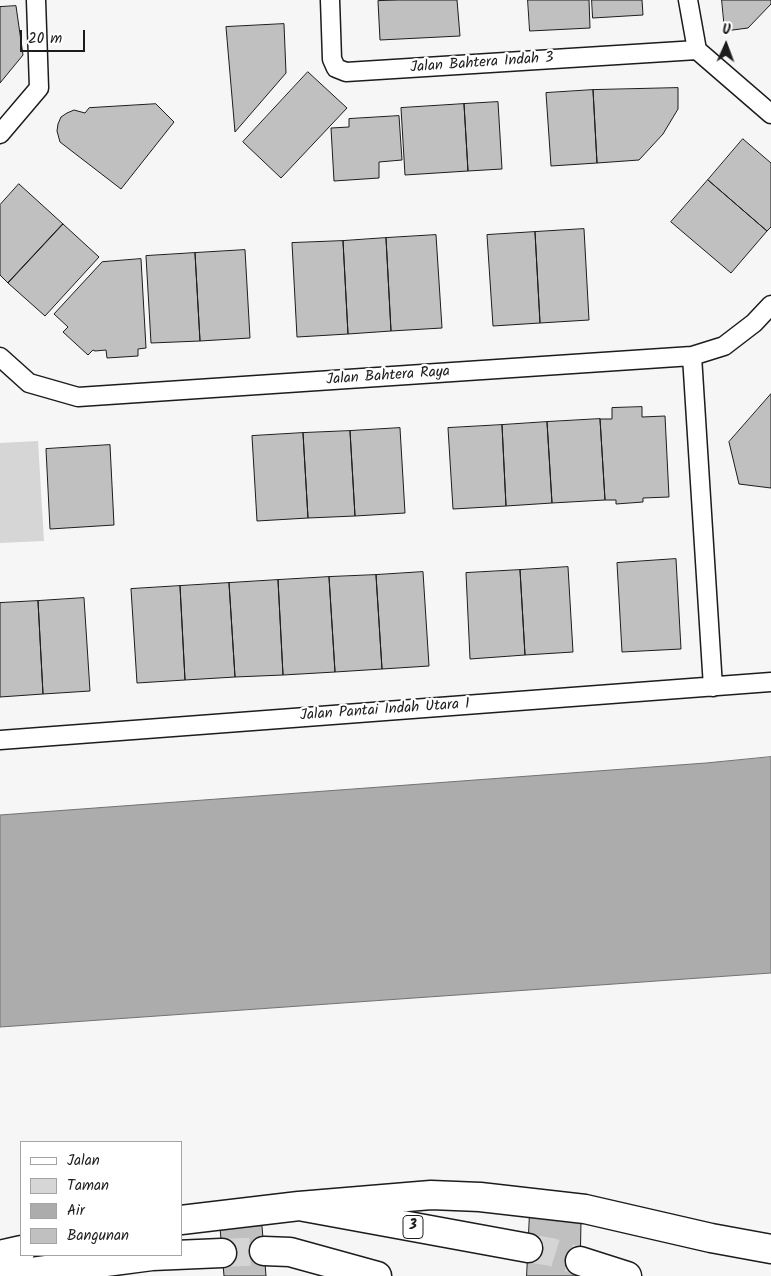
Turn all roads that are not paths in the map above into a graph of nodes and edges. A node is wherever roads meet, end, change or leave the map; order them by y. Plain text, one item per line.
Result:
1 (36, 0) edge
2 (330, 0) edge
3 (688, 0) edge
4 (697, 50) junction
5 (771, 114) edge
6 (0, 134) edge
7 (771, 304) edge
8 (692, 356) junction
9 (0, 357) edge
10 (771, 682) edge
11 (713, 687) junction
12 (0, 740) edge
13 (299, 1206) junction
14 (182, 1220) edge
15 (528, 1248) tunnel mouth
16 (771, 1249) edge
17 (20, 1250) edge
18 (264, 1251) tunnel mouth
19 (222, 1253) tunnel mouth
20 (182, 1255) edge
21 (0, 1256) edge
22 (152, 1256) edge
23 (580, 1261) tunnel mouth
24 (0, 1276) edge
25 (377, 1276) edge
26 (627, 1276) edge

1 - 6 street
2 - 4 street, Jalan Bahtera Indah 3
3 - 4 street
4 - 5 street
7 - 8 street, Jalan Bahtera Raya
8 - 9 street, Jalan Bahtera Raya
8 - 11 street
10 - 11 street, Jalan Pantai Indah Utara 1
11 - 12 street, Jalan Pantai Indah Utara 1
13 - 14 highway, 3
13 - 15 highway, 3
13 - 16 highway
17 - 21 highway
18 - 25 highway
19 - 20 highway
22 - 24 highway
23 - 26 highway

